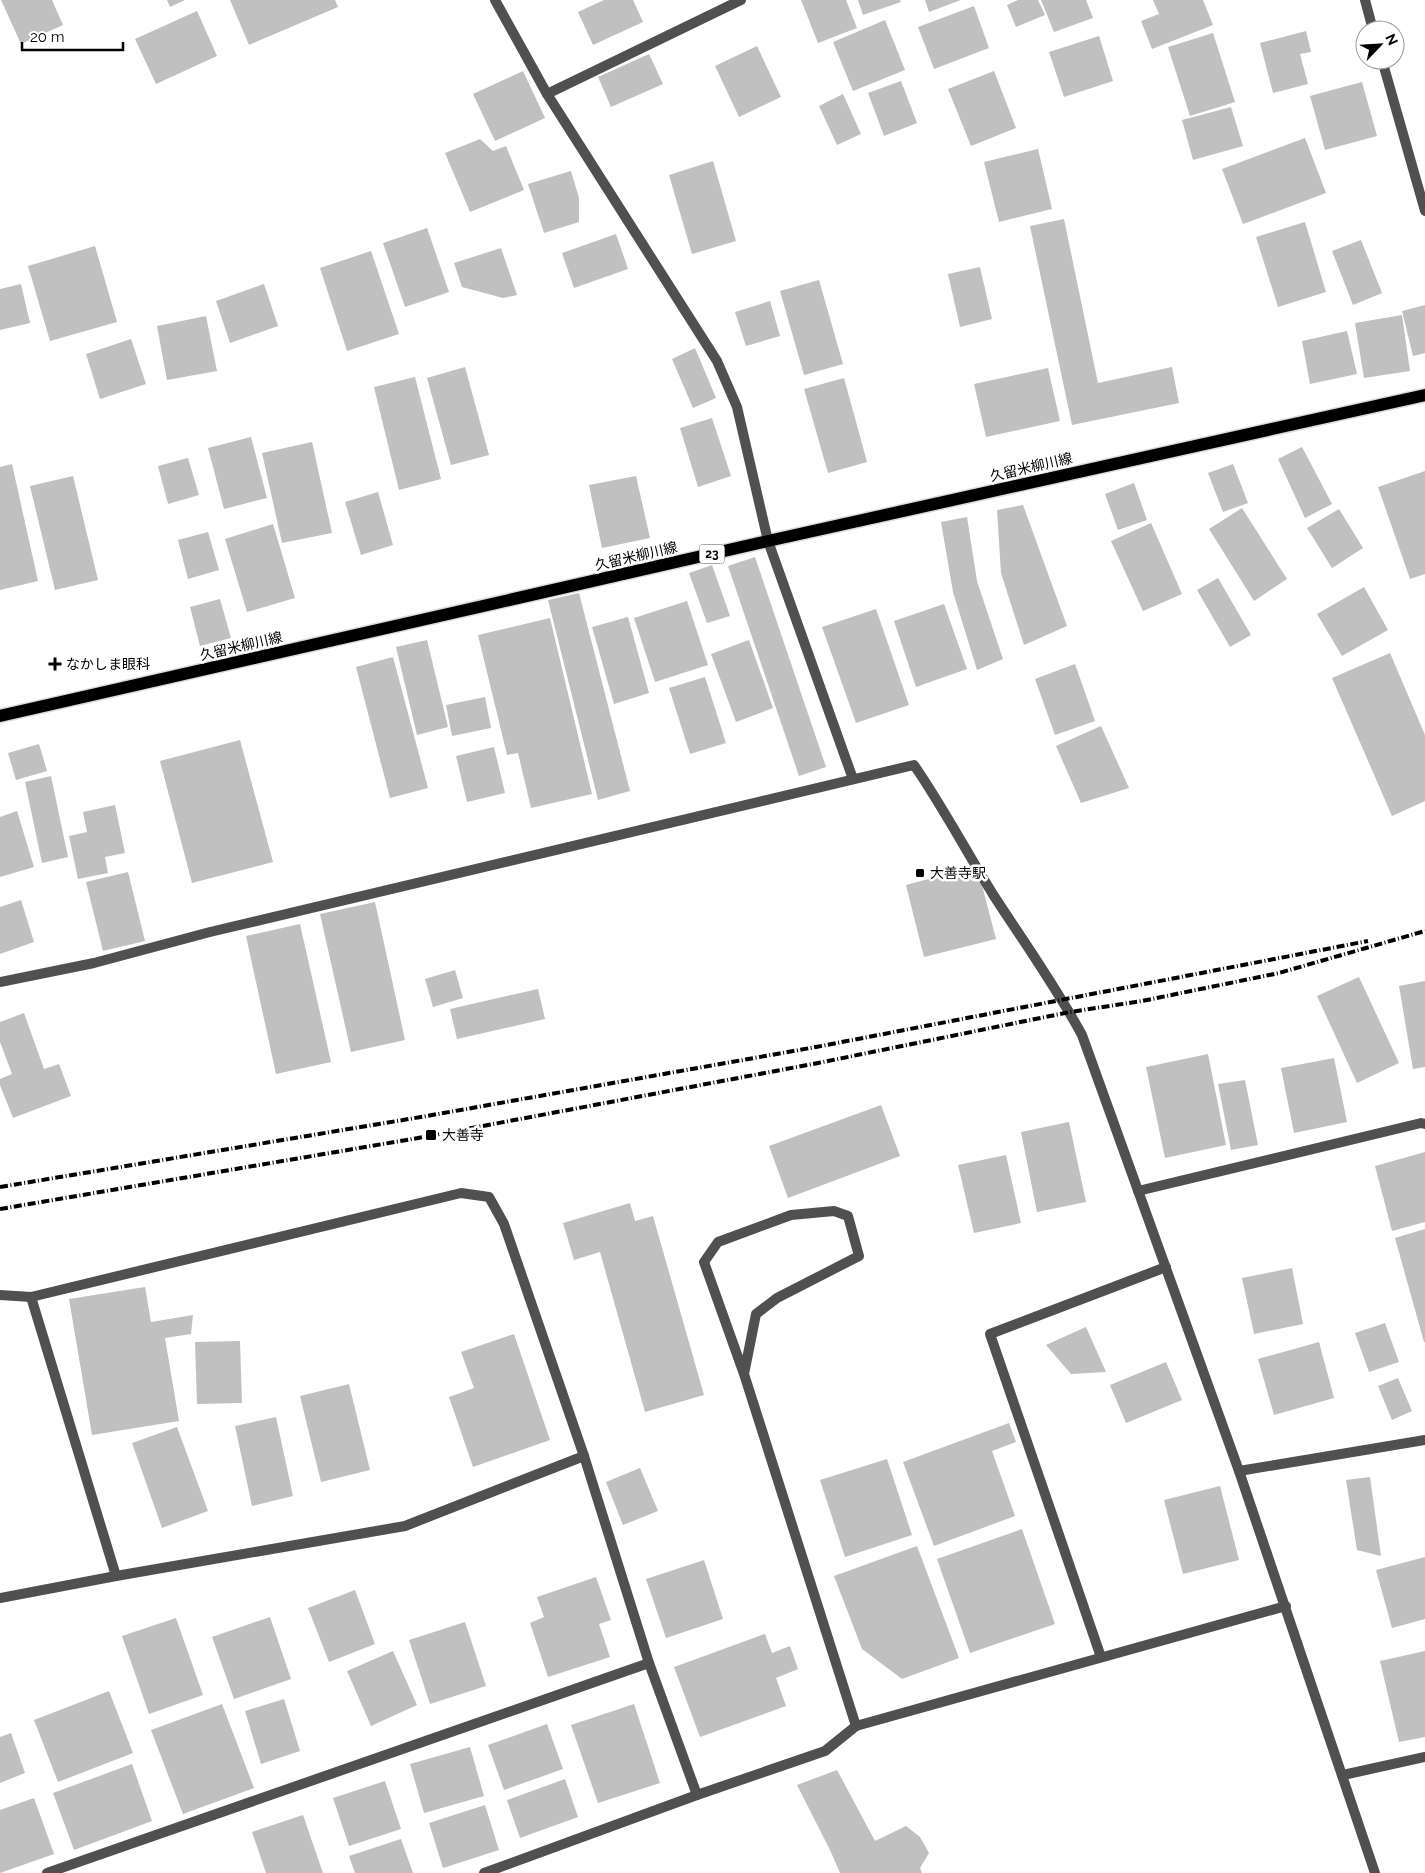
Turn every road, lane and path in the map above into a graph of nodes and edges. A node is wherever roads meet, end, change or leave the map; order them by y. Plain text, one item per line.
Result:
1 (495, 0) edge
2 (741, 0) edge
3 (1365, 0) edge
4 (1370, 20) edge
5 (1385, 70) edge
6 (547, 94) junction
7 (1425, 211) edge
8 (1425, 395) edge
9 (768, 541) junction
10 (0, 716) edge
11 (853, 779) junction
12 (0, 982) edge
13 (1425, 1124) edge
14 (1138, 1191) junction
15 (1166, 1267) junction
16 (0, 1295) edge
17 (31, 1297) junction
18 (744, 1374) junction
19 (1425, 1440) edge
20 (584, 1456) junction
21 (1239, 1471) junction
22 (116, 1576) junction
23 (0, 1598) edge
24 (1286, 1606) junction
25 (1101, 1657) junction
26 (649, 1663) junction
27 (856, 1726) junction
28 (1425, 1757) edge
29 (1343, 1775) junction
30 (697, 1796) junction
31 (46, 1873) edge
32 (484, 1873) edge
33 (1376, 1873) edge

1 - 6 street
2 - 6 street
3 - 4 street
5 - 7 street
6 - 9 street
8 - 9 main road, 久留米柳川線 / 23
9 - 10 main road, 久留米柳川線 / 23
9 - 11 street
11 - 12 street
11 - 14 street
13 - 14 street
14 - 15 street
15 - 21 street
15 - 25 street
16 - 17 street
17 - 20 street
17 - 22 street
18 - 18 street
18 - 27 street
19 - 21 street
20 - 22 street
20 - 26 street
21 - 24 street
22 - 23 street
24 - 25 street
24 - 29 street
25 - 27 street
26 - 30 street
26 - 31 street
27 - 30 street
28 - 29 street
29 - 33 street
30 - 32 street

